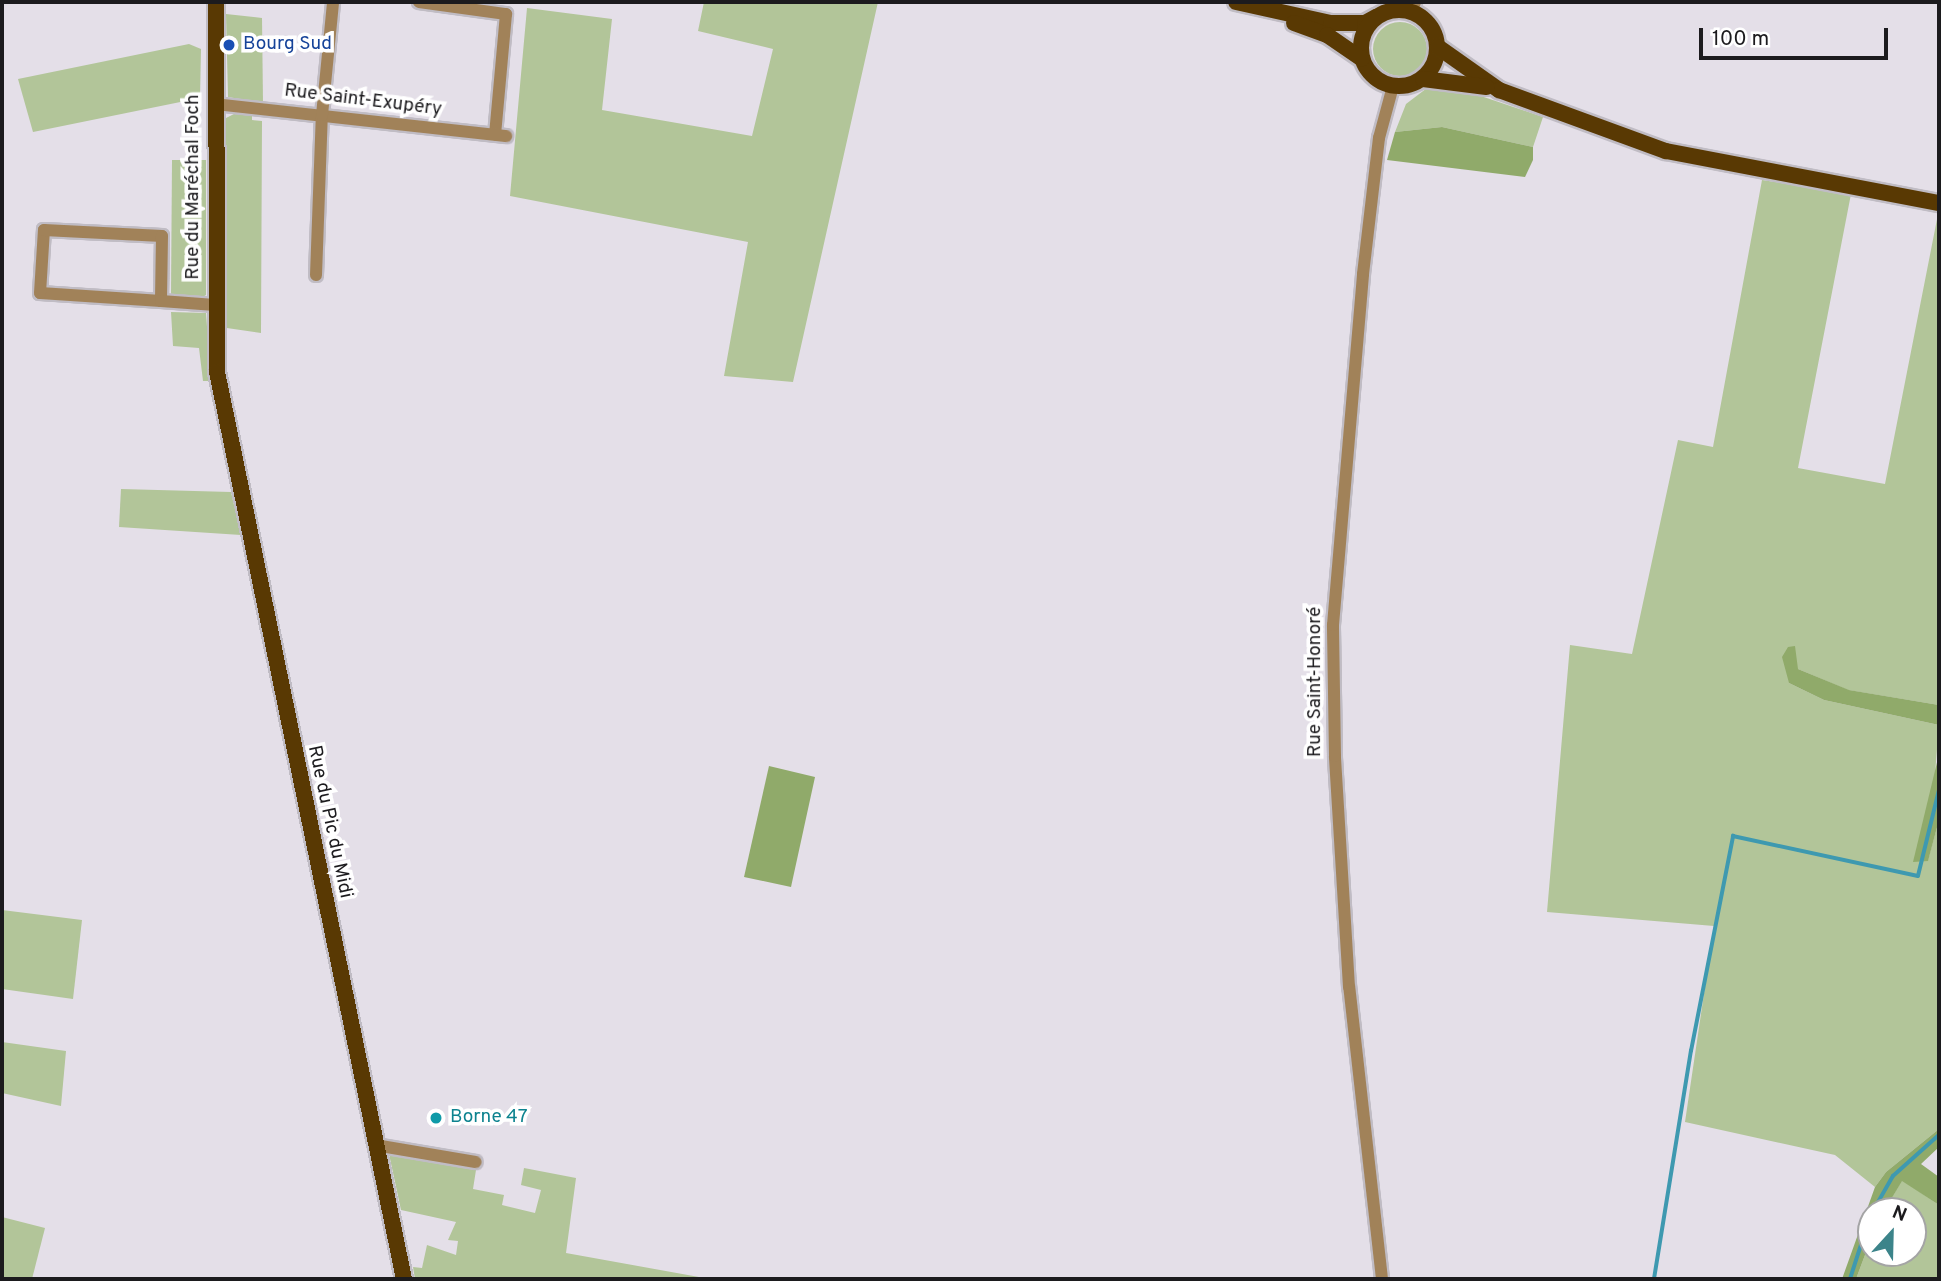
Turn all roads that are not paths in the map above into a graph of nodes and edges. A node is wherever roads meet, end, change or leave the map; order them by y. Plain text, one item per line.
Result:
1 (216, 2) edge
2 (333, 2) edge
3 (419, 2) edge
4 (1236, 2) edge
5 (1413, 7) edge
6 (1278, 12) junction
7 (1379, 15) junction
8 (1438, 47) junction
9 (1362, 59) junction
10 (1423, 79) junction
11 (1393, 86) junction
12 (1499, 89) junction
13 (215, 104) junction
14 (322, 115) junction
15 (1939, 203) edge
16 (316, 275) dead end
17 (161, 301) junction
18 (215, 305) junction
19 (216, 372) joint
20 (375, 1144) junction
21 (475, 1163) dead end
22 (404, 1279) edge
23 (1382, 1279) edge

1 - 13 main road, Rue du Maréchal Foch
2 - 14 street
3 - 14 street, Rue Saint-Exupéry
4 - 6 main road
5 - 7 main road
5 - 8 main road
6 - 7 main road
6 - 9 main road
7 - 9 main road
8 - 10 main road
8 - 12 main road
9 - 11 main road
10 - 11 main road
10 - 12 main road
11 - 23 street, Rue Saint-Honoré
12 - 15 main road
13 - 14 street, Rue Saint-Exupéry
13 - 18 main road, Rue du Maréchal Foch
14 - 16 street
17 - 17 street
17 - 18 street
18 - 19 main road, Rue du Maréchal Foch
19 - 20 main road, Rue du Pic du Midi
20 - 21 street
20 - 22 main road, Rue du Pic du Midi

